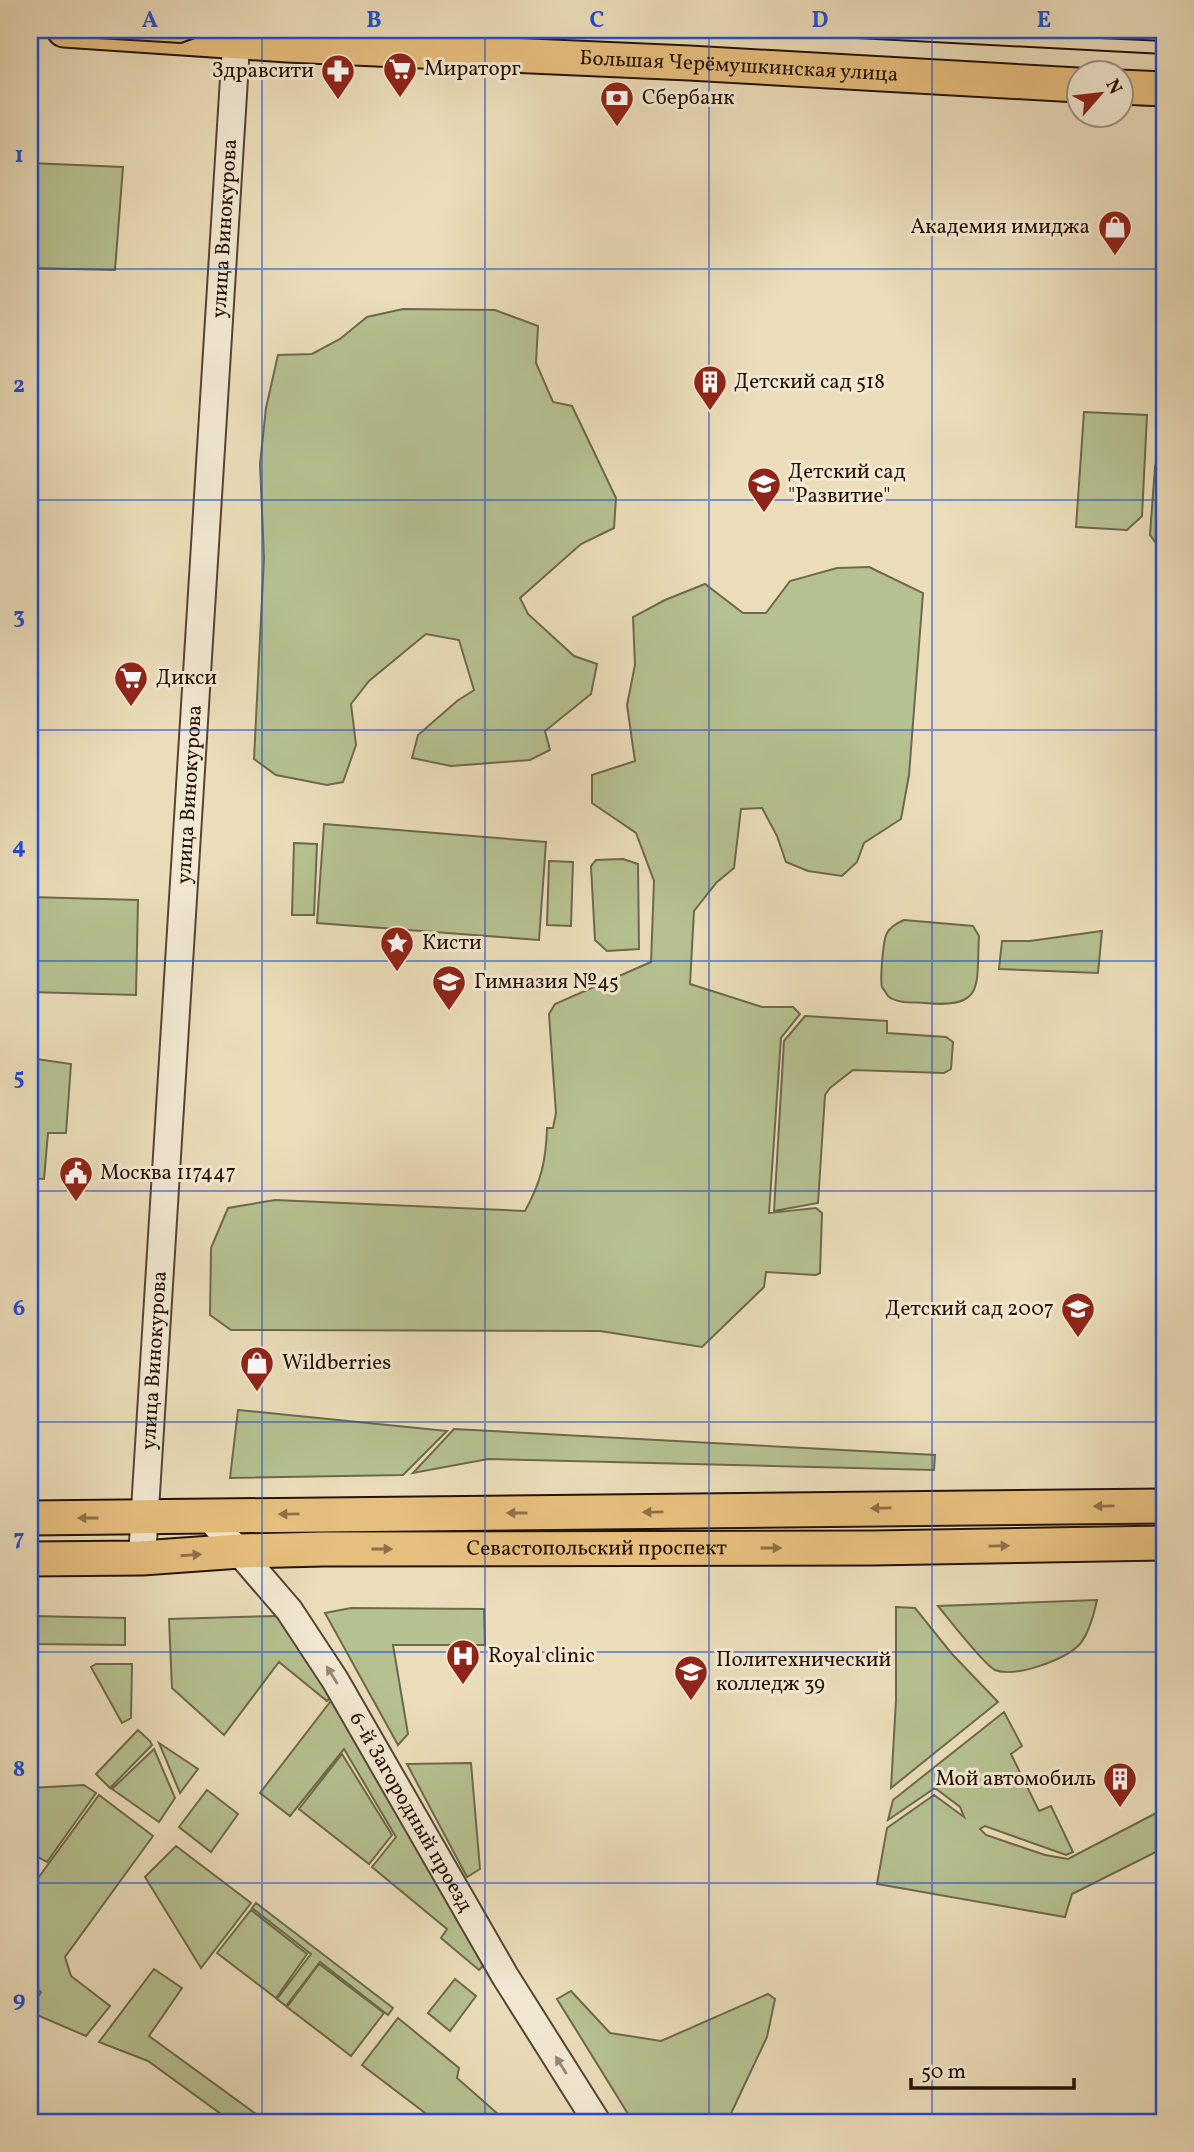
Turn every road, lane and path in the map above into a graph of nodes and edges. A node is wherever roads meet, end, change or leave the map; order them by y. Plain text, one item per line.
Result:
1 (64, 30) edge
2 (237, 36) edge
3 (1064, 84) edge
4 (1134, 88) edge
5 (1164, 89) edge
6 (1164, 1506) edge
7 (208, 1516) junction
8 (30, 1518) edge
9 (145, 1518) junction
10 (1164, 1543) edge
11 (240, 1551) junction
12 (142, 1558) junction
13 (30, 1559) edge
14 (597, 2122) edge

1 - 2 main road, Большая Черёмушкинская улица
2 - 3 main road, Большая Черёмушкинская улица
2 - 9 street, улица Винокурова
4 - 5 main road
6 -> 7 main road, Севастопольский проспект
7 - 9 main road, Севастопольский проспект
7 - 11 street, 6-й Загородный проезд
9 -> 8 main road, Севастопольский проспект
9 - 12 street, улица Винокурова
11 -> 10 main road, Севастопольский проспект
12 -> 11 main road, Севастопольский проспект
14 -> 11 street, 6-й Загородный проезд
12 - 13 main road, Севастопольский проспект

